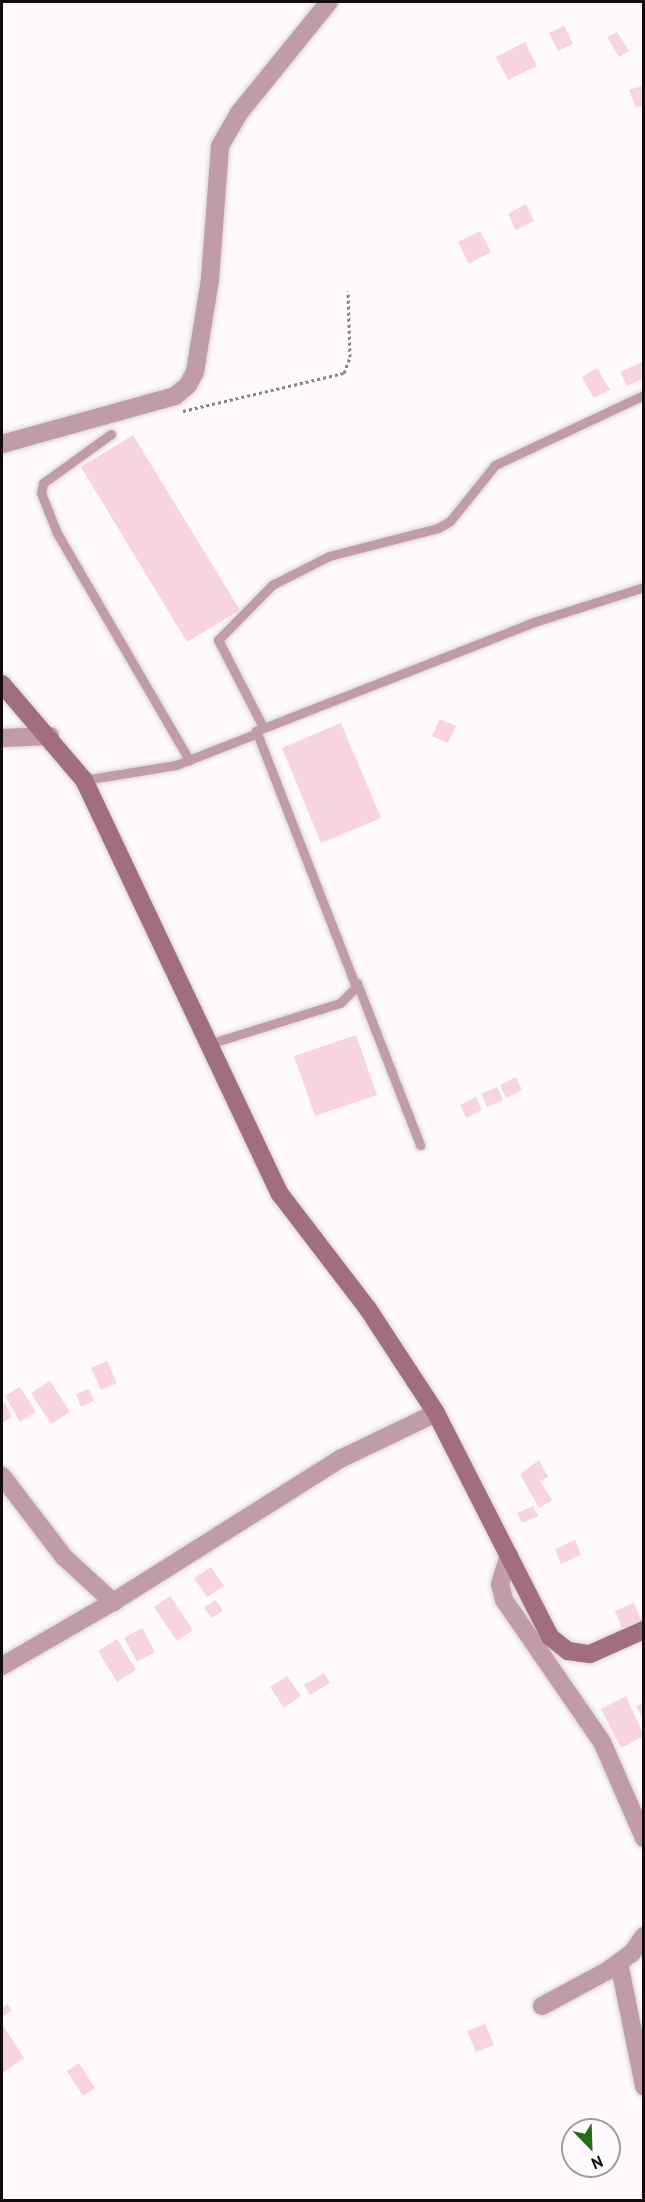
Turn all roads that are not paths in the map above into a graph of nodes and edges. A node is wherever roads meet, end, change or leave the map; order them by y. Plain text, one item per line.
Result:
1 (329, 2) edge
2 (644, 395) edge
3 (111, 434) dead end
4 (2, 444) edge
5 (644, 586) edge
6 (2, 684) edge
7 (263, 727) junction
8 (255, 734) junction
9 (50, 736) junction
10 (2, 738) edge
11 (189, 760) junction
12 (84, 780) junction
13 (356, 980) junction
14 (212, 1043) junction
15 (420, 1145) dead end
16 (436, 1413) junction
17 (2, 1476) edge
18 (509, 1555) junction
19 (113, 1602) junction
20 (644, 1630) edge
21 (2, 1666) edge
22 (644, 1838) edge
23 (644, 1936) edge
24 (619, 1963) junction
25 (542, 2006) dead end
26 (644, 2086) edge

1 - 4 street
2 - 7 lane
3 - 11 lane
5 - 7 lane
6 - 9 street
7 - 8 lane
8 - 11 lane
8 - 13 lane
9 - 10 street
9 - 12 street
11 - 12 lane
12 - 14 street
13 - 14 lane
13 - 15 lane
14 - 16 street
16 - 18 street
16 - 19 street
17 - 19 street
18 - 20 street
18 - 22 street
19 - 21 street
23 - 24 street
24 - 25 street
24 - 26 street

